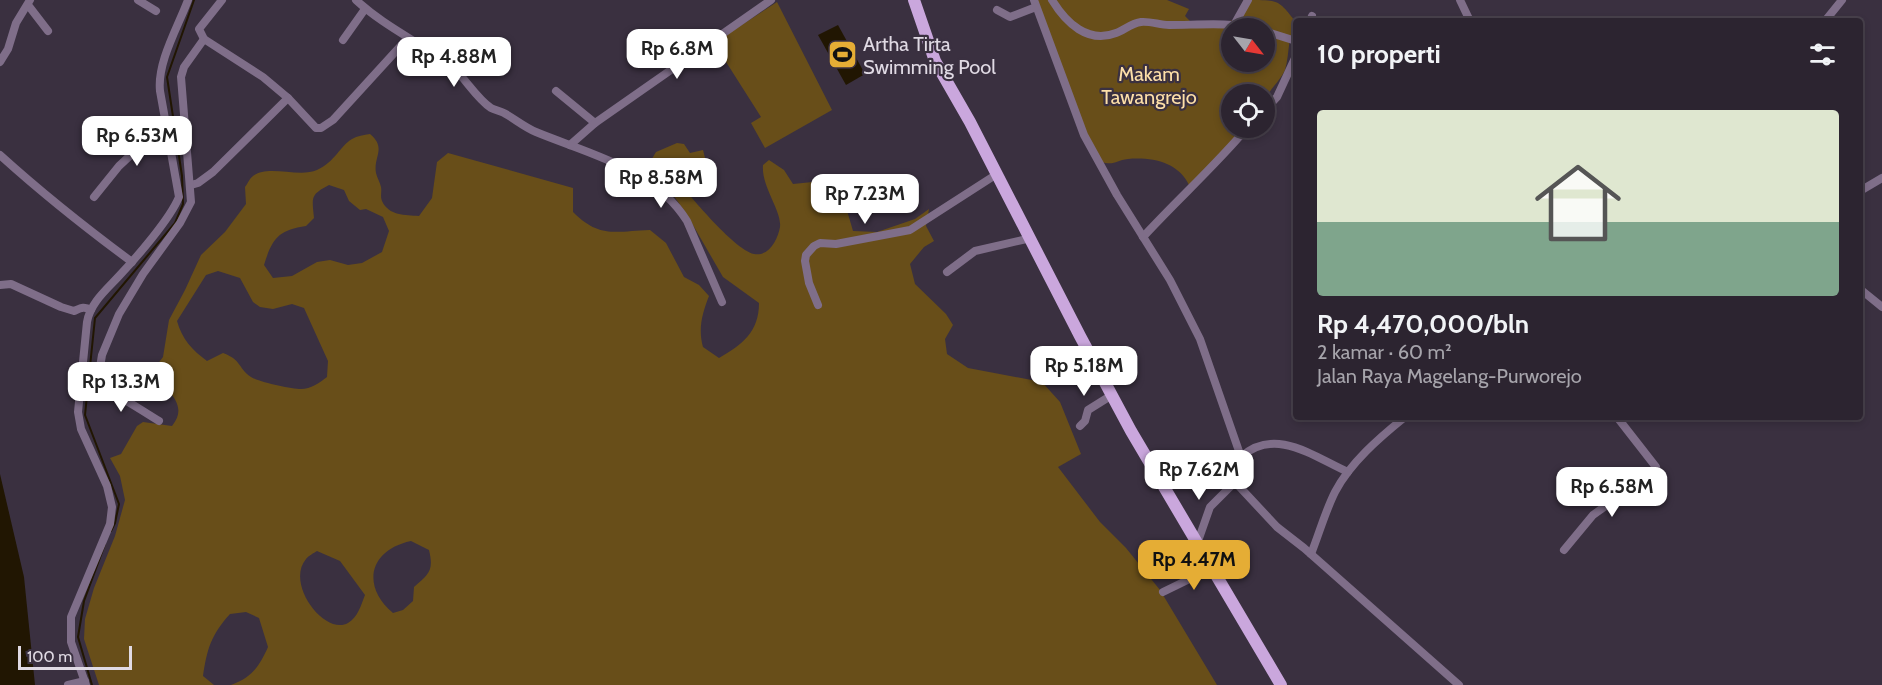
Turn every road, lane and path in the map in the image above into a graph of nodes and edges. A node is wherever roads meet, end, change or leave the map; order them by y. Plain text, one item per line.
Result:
1 (138, 0) edge
2 (188, 0) edge
3 (222, 0) edge
4 (356, 0) edge
5 (771, 0) edge
6 (914, 0) edge
7 (1052, 0) edge
8 (1248, 0) edge
9 (1460, 0) edge
10 (1842, 0) edge
11 (29, 2) edge
12 (1035, 3) edge
13 (365, 9) junction
14 (998, 9) dead end
15 (156, 11) dead end
16 (1238, 18) edge
17 (1469, 18) edge
18 (1827, 18) edge
19 (1221, 25) edge
20 (48, 31) dead end
21 (1275, 34) edge
22 (204, 39) junction
23 (407, 39) junction
24 (343, 40) dead end
25 (1293, 40) edge
26 (0, 62) edge
27 (1293, 62) edge
28 (556, 91) dead end
29 (288, 98) junction
30 (1275, 99) edge
31 (595, 123) junction
32 (166, 124) junction
33 (1238, 138) edge
34 (570, 145) junction
35 (0, 154) edge
36 (997, 174) junction
37 (1882, 178) edge
38 (191, 185) junction
39 (1863, 189) edge
40 (94, 197) dead end
41 (1143, 237) junction
42 (1031, 238) junction
43 (132, 262) junction
44 (947, 272) dead end
45 (0, 285) edge
46 (1863, 291) edge
47 (722, 302) dead end
48 (818, 304) dead end
49 (1882, 307) edge
50 (91, 310) junction
51 (82, 382) junction
52 (96, 385) junction
53 (1112, 395) junction
54 (1402, 420) edge
55 (1619, 420) edge
56 (159, 421) dead end
57 (1080, 426) dead end
58 (1241, 457) junction
59 (1348, 472) junction
60 (1235, 482) junction
61 (1197, 544) junction
62 (1564, 550) dead end
63 (1311, 554) junction
64 (1212, 568) junction
65 (1163, 592) dead end
66 (85, 683) edge
67 (68, 685) edge
68 (1281, 685) edge
69 (1459, 685) edge

1 - 15 street
2 - 32 street
3 - 22 street
4 - 13 street
5 - 31 street
6 - 36 main road
7 - 19 street
8 - 16 street
9 - 17 street
10 - 18 street
11 - 20 street
11 - 26 street
12 - 14 street
12 - 41 street
13 - 23 street
13 - 24 street
21 - 25 street
22 - 29 street
22 - 38 street
23 - 29 street
23 - 34 street
27 - 30 street
28 - 31 street
29 - 38 street
31 - 34 street
32 - 40 street
32 - 43 street
33 - 41 street
34 - 47 street
35 - 43 street
36 - 42 main road
36 - 48 street
37 - 39 street
38 - 52 street
41 - 58 street
42 - 44 street
42 - 53 main road
43 - 50 street
45 - 50 street
46 - 49 street
50 - 51 street
51 - 52 street
51 - 66 street
52 - 56 street
53 - 57 street
53 - 61 main road
54 - 59 street
55 - 62 street
58 - 59 street
58 - 60 street
59 - 63 street
60 - 61 street
60 - 63 street
61 - 64 main road
63 - 69 street
64 - 65 street
64 - 68 main road
66 - 67 street

